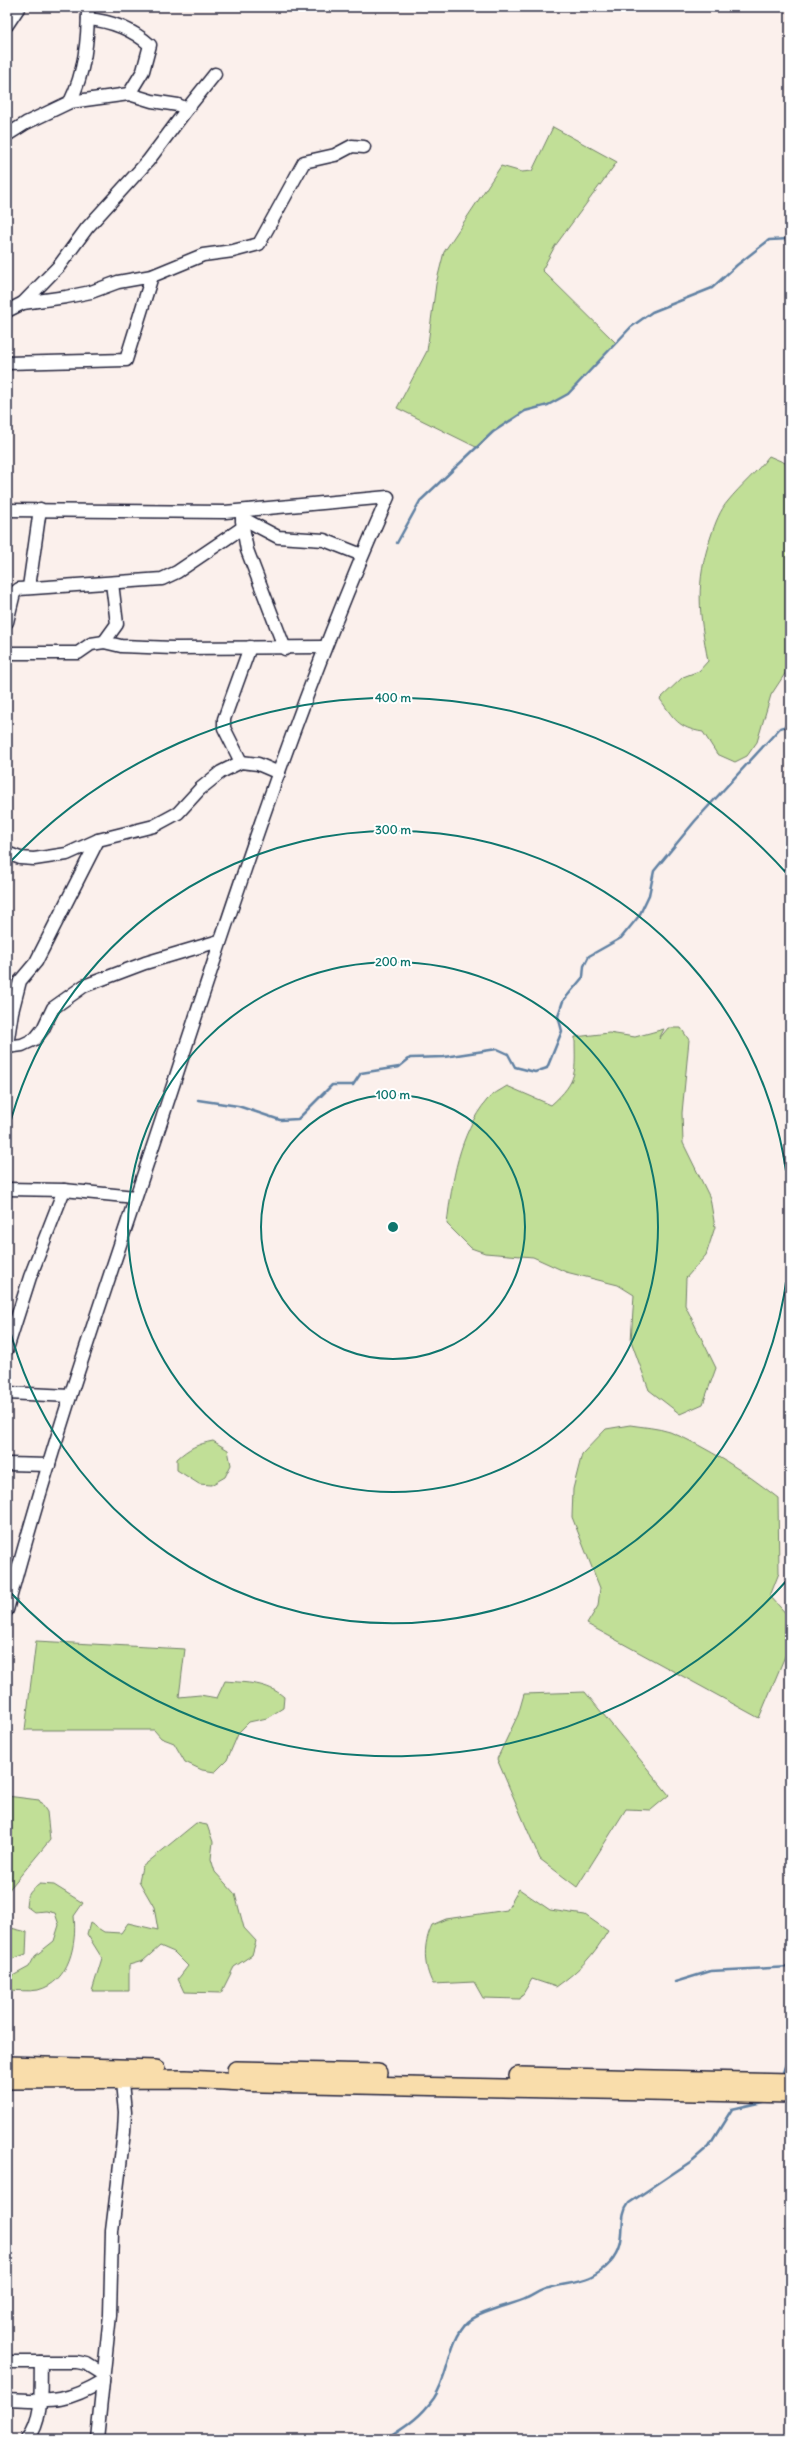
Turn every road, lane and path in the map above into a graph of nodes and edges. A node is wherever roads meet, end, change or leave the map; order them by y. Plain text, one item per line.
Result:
1 (19, 7) edge
2 (88, 13) edge
3 (7, 25) edge
4 (215, 74) dead end
5 (129, 94) junction
6 (70, 102) junction
7 (187, 109) junction
8 (7, 135) edge
9 (364, 147) dead end
10 (152, 276) junction
11 (23, 302) junction
12 (7, 311) edge
13 (7, 363) edge
14 (40, 509) junction
15 (7, 510) edge
16 (241, 519) junction
17 (362, 555) junction
18 (112, 583) junction
19 (30, 587) junction
20 (7, 622) edge
21 (104, 642) junction
22 (250, 647) junction
23 (324, 647) junction
24 (285, 648) junction
25 (7, 653) edge
26 (241, 762) junction
27 (279, 774) junction
28 (98, 840) junction
29 (7, 853) edge
30 (219, 941) junction
31 (7, 1046) edge
32 (7, 1189) edge
33 (64, 1190) junction
34 (135, 1197) junction
35 (7, 1349) edge
36 (7, 1393) edge
37 (70, 1396) junction
38 (7, 1464) edge
39 (49, 1465) junction
40 (9, 1597) edge
41 (7, 1610) edge
42 (7, 2065) edge
43 (121, 2074) junction
44 (7, 2080) edge
45 (790, 2082) edge
46 (790, 2094) edge
47 (7, 2362) edge
48 (41, 2362) junction
49 (103, 2377) junction
50 (7, 2399) edge
51 (40, 2401) junction
52 (28, 2439) edge
53 (97, 2439) edge

1 - 3 street
2 - 5 street
2 - 6 street
4 - 7 street
5 - 6 street
5 - 7 street
6 - 8 street
7 - 11 street
9 - 10 street
10 - 11 street
10 - 13 street
11 - 12 street
14 - 15 street
14 - 16 street
14 - 19 street
16 - 17 street
16 - 17 street
16 - 18 street
16 - 24 street
17 - 23 street
18 - 19 street
18 - 21 street
19 - 20 street
21 - 22 street
21 - 25 street
22 - 24 street
22 - 26 street
23 - 24 street
23 - 27 street
26 - 27 street
26 - 28 street
27 - 30 street
28 - 29 street
28 - 31 street
30 - 31 street
30 - 34 street
32 - 33 street
33 - 34 street
33 - 35 street
34 - 37 street
36 - 37 street
37 - 39 street
38 - 39 street
39 - 40 street
40 - 41 street
42 - 43 highway
43 - 44 highway
43 - 45 highway
43 - 46 highway
43 - 49 street
47 - 48 street
48 - 49 street
48 - 51 street
49 - 51 street
49 - 53 street
50 - 51 street
51 - 52 street

